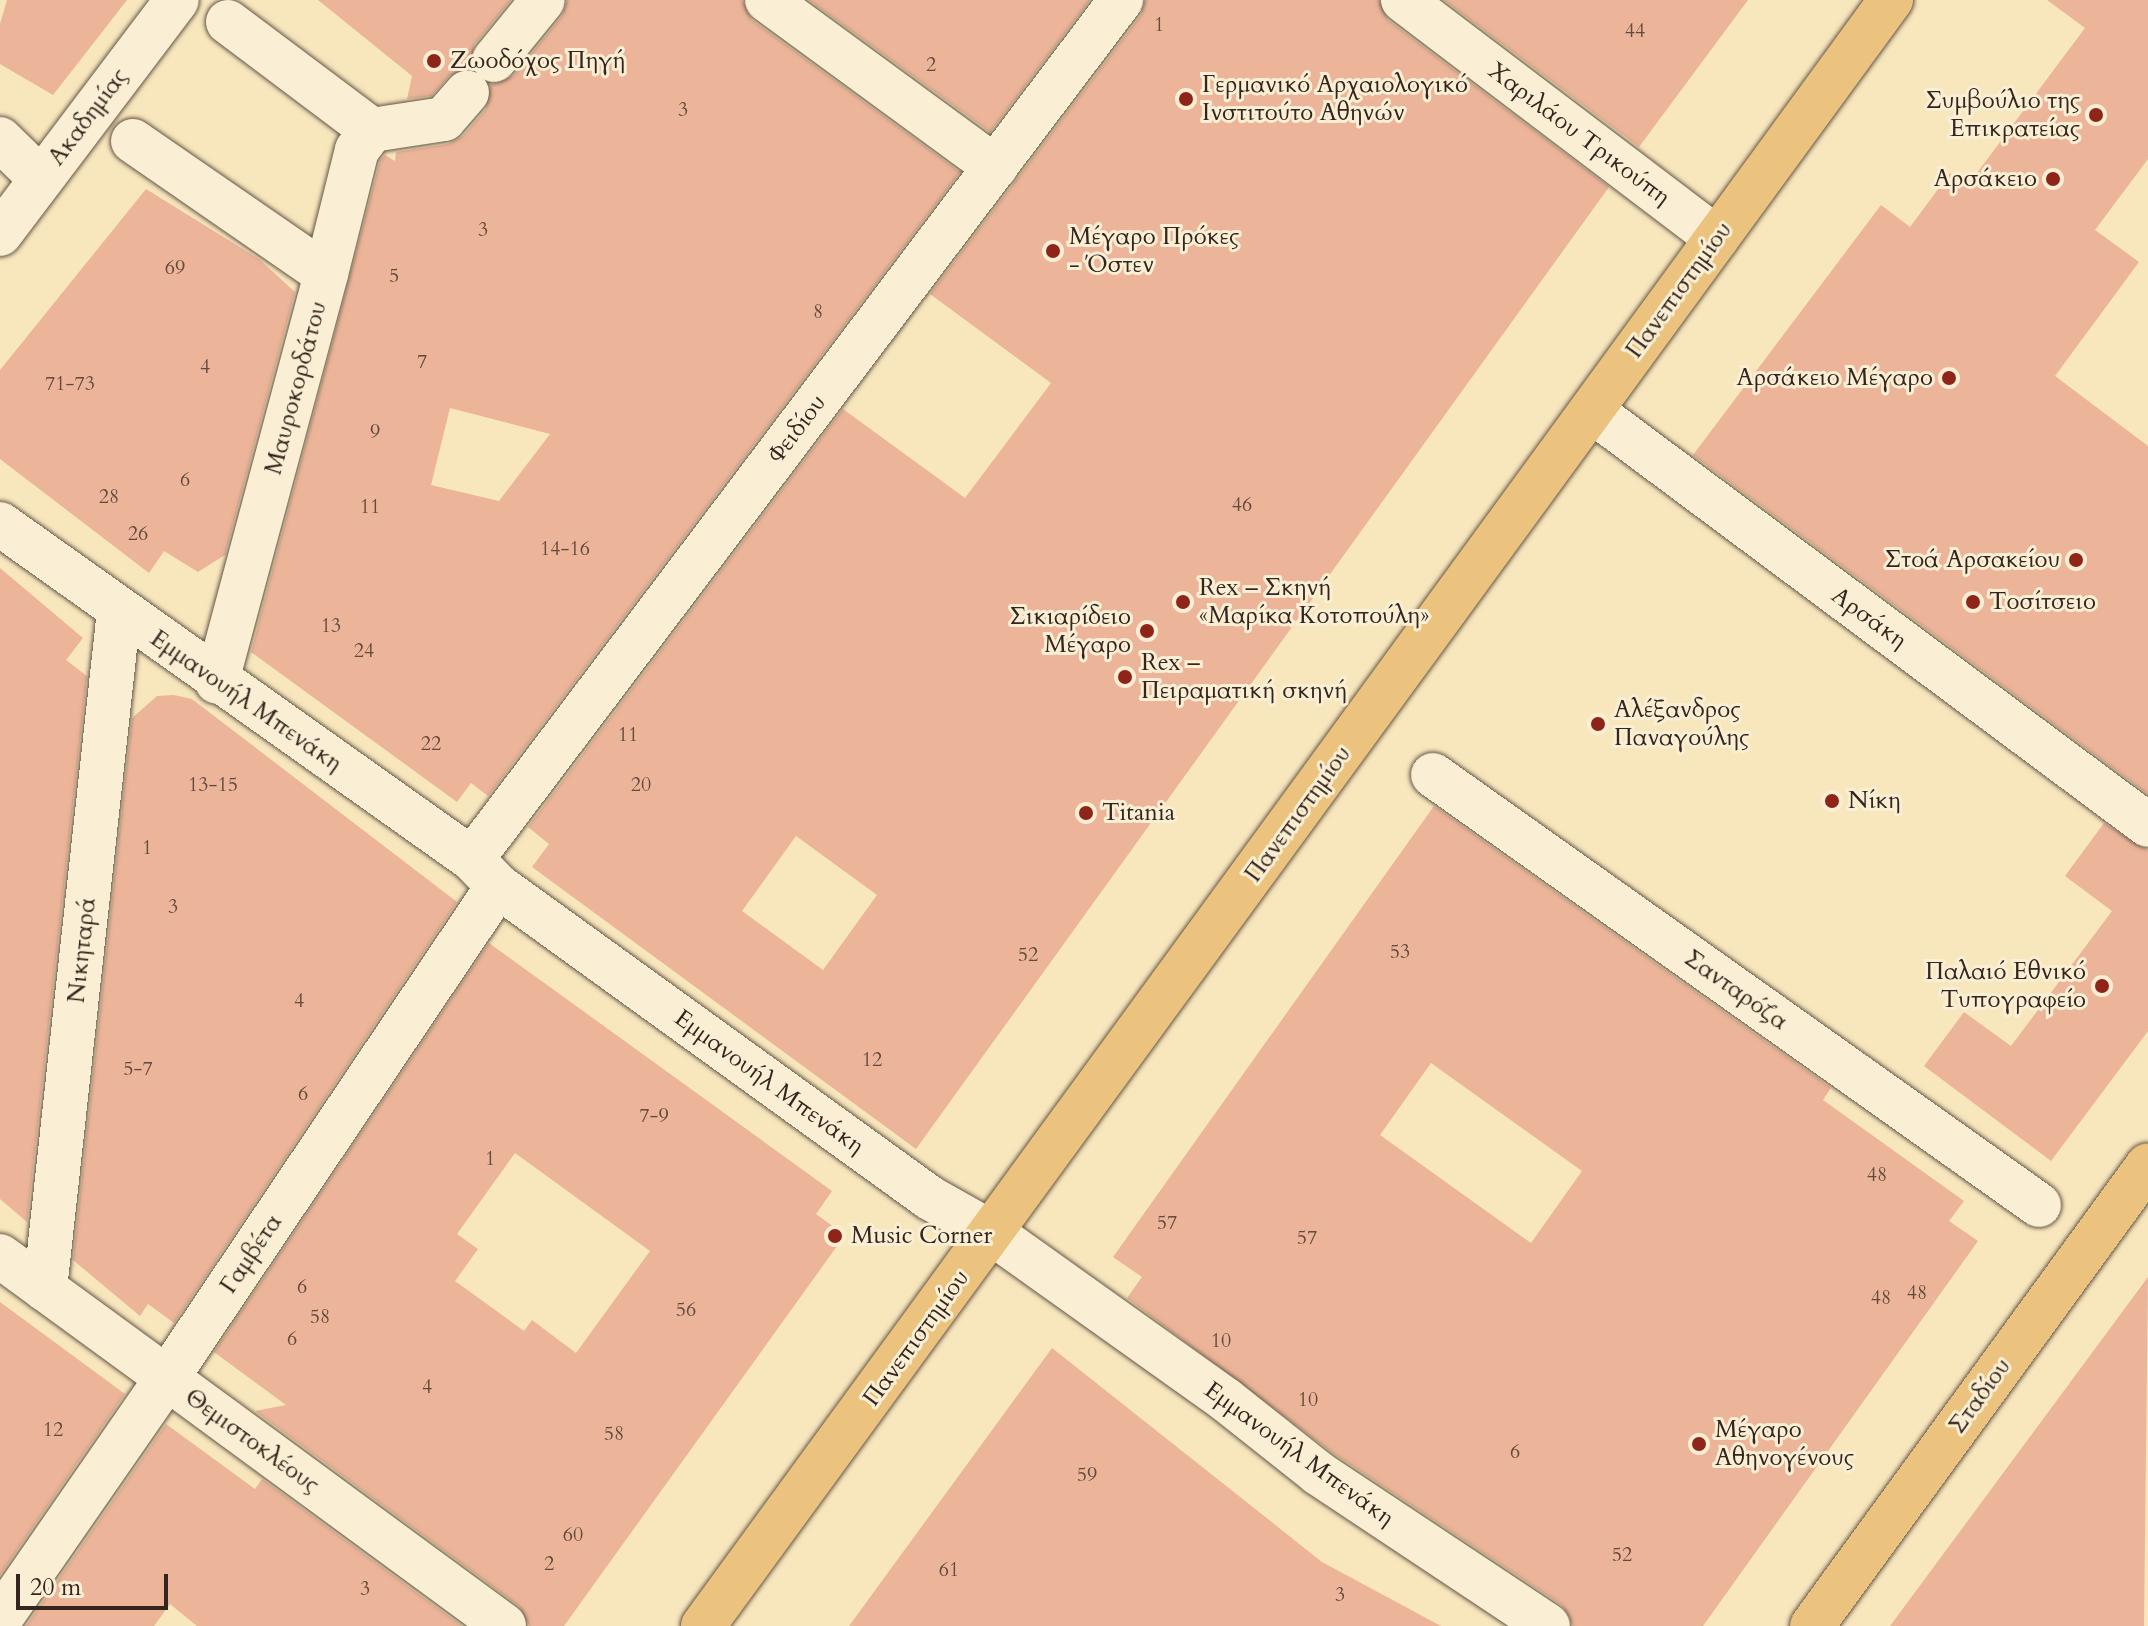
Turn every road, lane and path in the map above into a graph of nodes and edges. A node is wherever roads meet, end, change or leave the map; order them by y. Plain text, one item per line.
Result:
1 (177, 0) edge
2 (543, 0) edge
3 (767, 0) edge
4 (1121, 0) edge
5 (1403, 0) edge
6 (1891, 0) edge
7 (228, 22) dead end
8 (372, 130) junction
9 (0, 139) edge
10 (133, 141) dead end
11 (995, 167) junction
12 (41, 179) junction
13 (0, 234) edge
14 (1717, 238) junction
15 (326, 274) junction
16 (1592, 411) junction
17 (0, 524) edge
18 (119, 611) junction
19 (217, 682) junction
20 (1433, 775) dead end
21 (2148, 825) edge
22 (485, 872) junction
23 (2148, 1165) edge
24 (2039, 1205) dead end
25 (992, 1233) junction
26 (0, 1256) edge
27 (45, 1289) junction
28 (167, 1378) junction
29 (0, 1619) edge
30 (504, 1626) edge
31 (703, 1626) edge
32 (1548, 1626) edge
33 (1812, 1626) edge

1 - 12 street, Ακαδημίας
2 - 8 street
3 - 11 street
4 - 11 street, Φειδίου
5 - 14 street, Χαριλάου Τρικούπη
6 - 14 main road, Πανεπιστημίου
7 - 8 street
8 - 15 street
9 - 12 street
10 - 15 street, Μαυροκορδάτου
11 - 22 street, Φειδίου
12 - 13 street, Ακαδημίας
14 - 16 main road, Πανεπιστημίου
15 - 19 street, Μαυροκορδάτου
16 - 21 street, Αρσάκη
16 - 25 main road, Πανεπιστημίου
17 - 18 street, Εμμανουήλ Μπενάκη
18 - 19 street, Εμμανουήλ Μπενάκη
18 - 27 street, Νικηταρά
19 - 22 street, Εμμανουήλ Μπενάκη
20 - 24 street, Σανταρόζα
22 - 25 street, Εμμανουήλ Μπενάκη
22 - 28 street, Γαμβέτα
23 - 33 main road, Σταδίου
25 - 31 main road, Πανεπιστημίου
25 - 32 street, Εμμανουήλ Μπενάκη
26 - 27 street, Θεμιστοκλέους
27 - 28 street, Θεμιστοκλέους
28 - 29 street, Γαμβέτα
28 - 30 street, Θεμιστοκλέους

